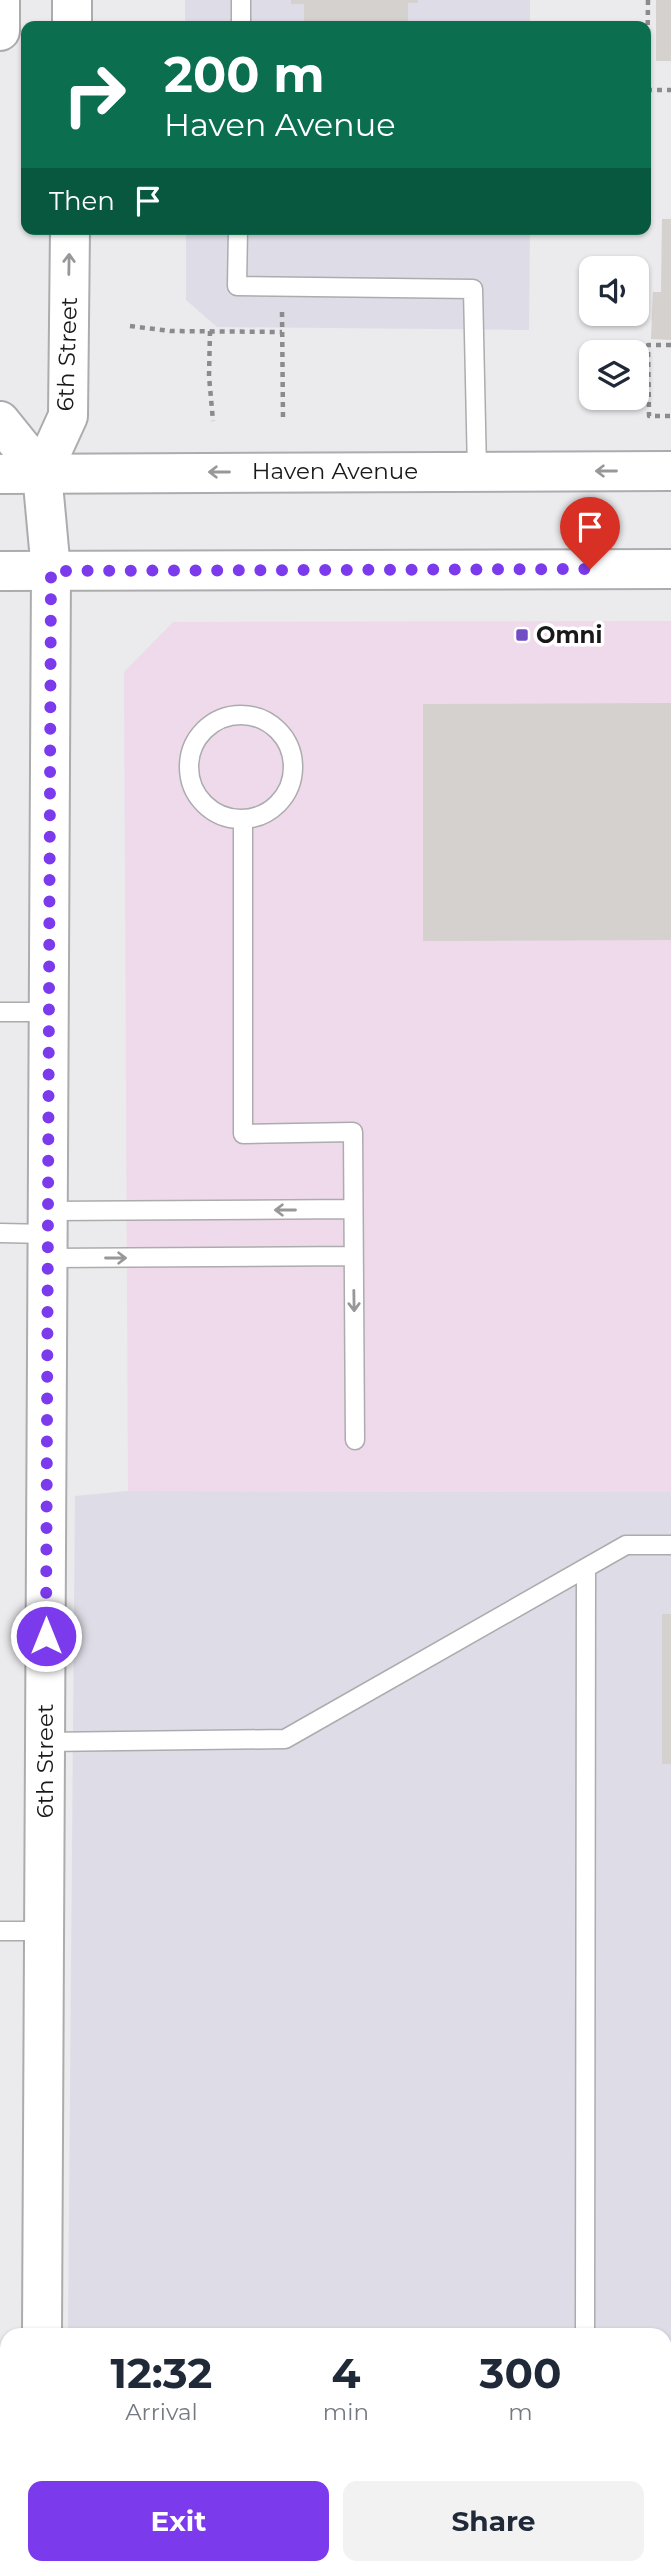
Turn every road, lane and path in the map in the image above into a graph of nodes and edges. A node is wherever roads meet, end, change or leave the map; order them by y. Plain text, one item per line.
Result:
1 (0, 0) edge
2 (72, 0) edge
3 (241, 0) edge
4 (648, 0) edge
5 (72, 21) edge
6 (241, 21) edge
7 (648, 21) edge
8 (0, 31) edge
9 (651, 90) edge
10 (671, 90) edge
11 (70, 235) edge
12 (238, 235) edge
13 (282, 286) junction
14 (130, 326) dead end
15 (209, 331) junction
16 (282, 332) junction
17 (649, 345) edge
18 (671, 345) edge
19 (649, 410) edge
20 (671, 416) edge
21 (283, 420) dead end
22 (0, 421) edge
23 (213, 421) dead end
24 (477, 471) junction
25 (671, 471) edge
26 (42, 473) junction
27 (0, 474) edge
28 (671, 569) edge
29 (0, 571) edge
30 (51, 571) junction
31 (243, 820) junction
32 (0, 1012) edge
33 (49, 1012) junction
34 (354, 1209) junction
35 (0, 1233) edge
36 (48, 1235) junction
37 (354, 1256) junction
38 (355, 1440) dead end
39 (671, 1545) edge
40 (586, 1567) junction
41 (45, 1742) junction
42 (0, 1931) edge
43 (44, 1931) junction
44 (42, 2328) edge
45 (585, 2328) edge

1 - 8 main road
2 - 5 main road
3 - 6 lane
4 - 7 path
9 - 10 path
26 -> 11 main road, 6th Street
12 - 13 lane
13 - 16 path
13 - 24 lane
14 - 15 path
15 - 16 path
15 - 23 path
16 - 21 path
17 - 18 path
19 - 20 path
22 - 26 main road
25 -> 24 main road, Haven Avenue
24 -> 26 main road, Haven Avenue
26 - 27 main road, Haven Avenue
26 - 30 main road, 6th Street
28 - 30 main road
29 - 30 main road
30 - 33 main road, 6th Street
31 - 31 lane
31 - 34 lane
32 - 33 lane
33 - 36 main road, 6th Street
34 -> 36 lane
34 - 37 lane
35 - 36 lane
36 -> 37 lane
36 - 41 main road, 6th Street
37 -> 38 lane
39 - 40 lane
40 - 41 lane
40 - 45 lane
41 - 43 main road, 6th Street
42 - 43 lane
43 - 44 main road, 6th Street

